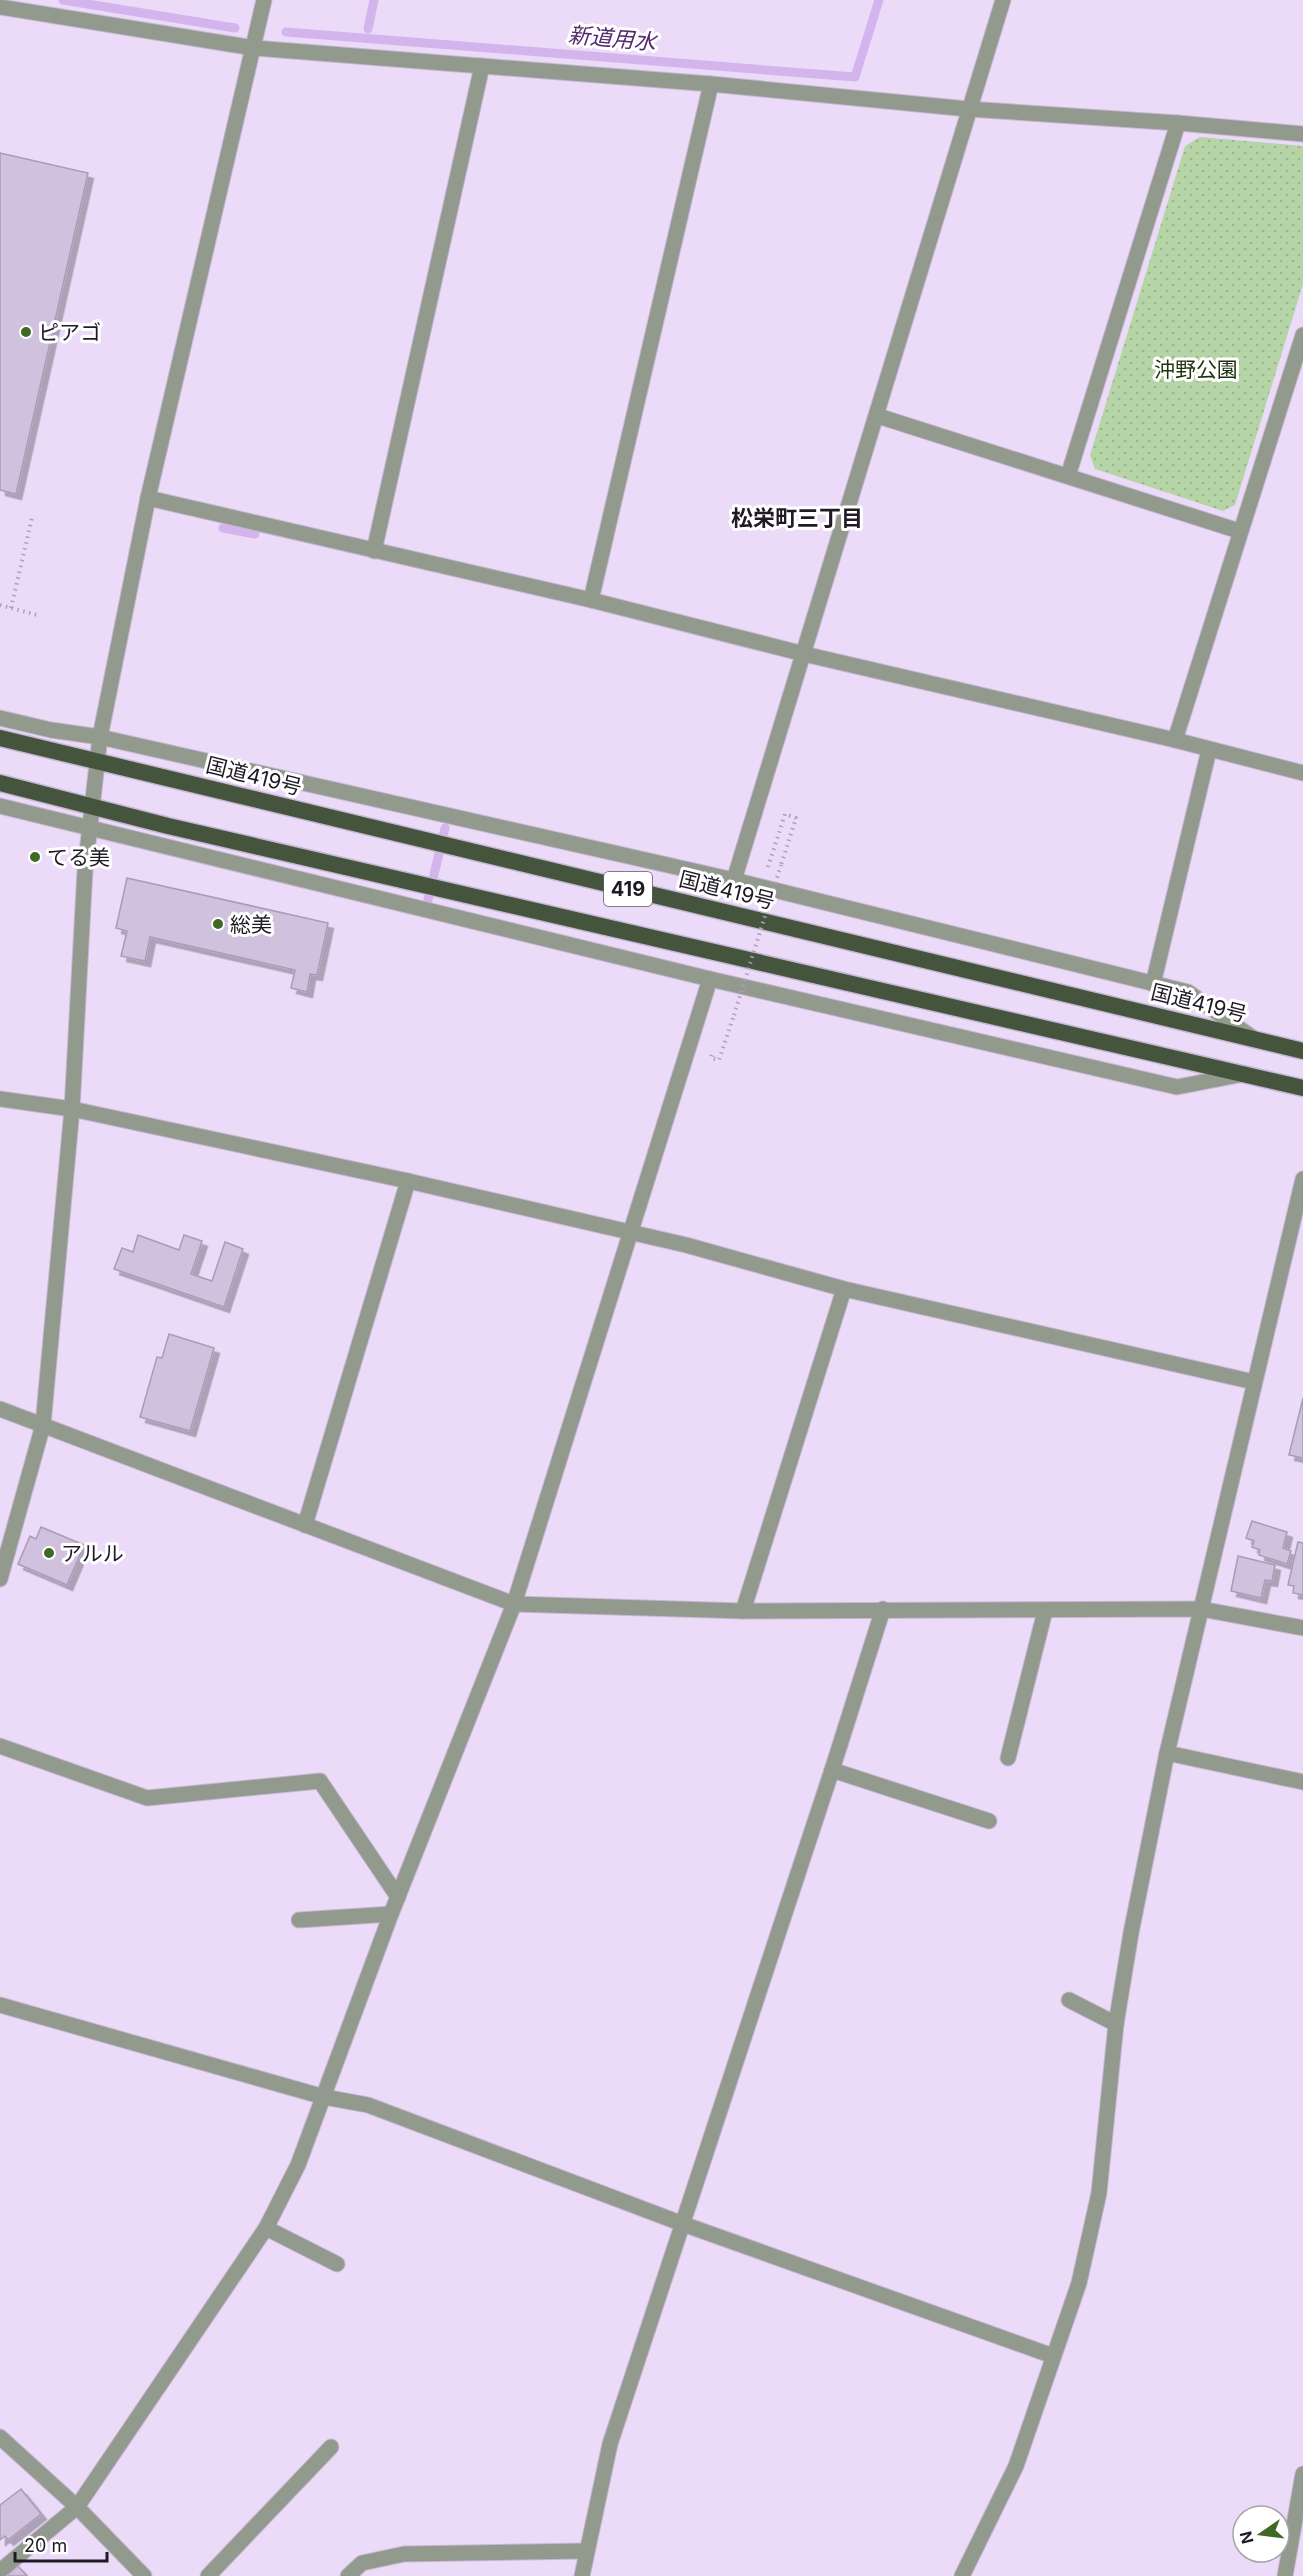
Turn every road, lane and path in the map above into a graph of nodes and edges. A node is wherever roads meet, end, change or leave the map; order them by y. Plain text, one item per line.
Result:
1 (264, 0) edge
2 (1003, 0) edge
3 (0, 7) edge
4 (254, 48) junction
5 (482, 66) junction
6 (711, 84) junction
7 (968, 109) junction
8 (1178, 123) junction
9 (1303, 134) edge
10 (1303, 335) edge
11 (878, 416) junction
12 (1068, 476) junction
13 (148, 498) junction
14 (32, 518) dead end
15 (1239, 531) junction
16 (374, 551) junction
17 (591, 600) junction
18 (0, 605) edge
19 (11, 608) junction
20 (37, 615) dead end
21 (804, 654) junction
22 (0, 718) edge
23 (100, 736) junction
24 (0, 738) edge
25 (1175, 740) junction
26 (1209, 750) junction
27 (98, 761) junction
28 (1303, 773) edge
29 (0, 783) edge
30 (0, 806) edge
31 (92, 806) junction
32 (90, 828) junction
33 (770, 862) dead end
34 (735, 880) junction
35 (710, 979) junction
36 (1153, 984) junction
37 (1256, 1040) junction
38 (714, 1047) dead end
39 (1303, 1051) edge
40 (1244, 1074) junction
41 (1303, 1088) edge
42 (0, 1099) edge
43 (72, 1109) junction
44 (1303, 1179) edge
45 (408, 1182) junction
46 (630, 1234) junction
47 (844, 1289) junction
48 (1254, 1382) junction
49 (0, 1409) edge
50 (44, 1425) junction
51 (305, 1525) junction
52 (0, 1579) edge
53 (514, 1604) junction
54 (883, 1609) junction
55 (1201, 1609) junction
56 (743, 1611) junction
57 (1045, 1611) junction
58 (1303, 1628) edge
59 (0, 1746) edge
60 (1167, 1753) junction
61 (1008, 1758) dead end
62 (832, 1770) junction
63 (1303, 1782) edge
64 (988, 1821) dead end
65 (398, 1897) junction
66 (391, 1914) junction
67 (299, 1920) dead end
68 (1069, 2000) dead end
69 (0, 2005) edge
70 (1116, 2024) junction
71 (324, 2097) junction
72 (683, 2224) junction
73 (266, 2228) junction
74 (337, 2264) dead end
75 (1053, 2356) junction
76 (0, 2437) edge
77 (331, 2447) dead end
78 (1303, 2474) edge
79 (77, 2508) junction
80 (585, 2551) junction
81 (0, 2571) edge
82 (144, 2576) edge
83 (208, 2576) edge
84 (348, 2576) edge
85 (582, 2576) edge
86 (962, 2576) edge
87 (1285, 2576) edge

1 - 4 street
2 - 7 street
3 - 4 street
4 - 5 street
4 - 13 street
5 - 6 street
5 - 16 street
6 - 7 street
6 - 17 street
7 - 8 street
7 - 11 street
8 - 9 street
8 - 12 street
10 - 15 street
11 - 12 street
11 - 21 street
12 - 15 street
13 - 16 street
13 - 23 street
14 - 19 path
15 - 25 street
16 - 17 street
17 - 21 street
18 - 19 path
19 - 20 path
21 - 25 street
21 - 34 street
22 - 23 street
23 - 27 street
23 - 34 street
24 - 27 highway, 国道419号 / 419
25 - 26 street
26 - 28 street
26 - 36 street
27 - 31 street
27 - 37 highway, 国道419号 / 419
29 - 31 highway, 419
30 - 32 street
31 - 32 street
31 - 40 highway, 419
32 - 35 street
32 - 43 street
33 - 38 path, bridge
34 - 36 street
35 - 40 street
35 - 46 street
36 - 37 street
37 - 39 highway, 国道419号 / 419
40 - 41 highway, 419
42 - 43 street
43 - 45 street
43 - 50 street
44 - 48 street
45 - 46 street
45 - 51 street
46 - 47 street
46 - 53 street
47 - 48 street
47 - 56 street
48 - 55 street
49 - 50 street
50 - 51 street
50 - 52 street
51 - 53 street
53 - 56 street
53 - 65 street
54 - 56 street
54 - 57 street
54 - 62 street
55 - 57 street
55 - 58 street
55 - 60 street
57 - 61 street
59 - 65 street
60 - 63 street
60 - 70 street
62 - 64 street
62 - 72 street
65 - 66 street
66 - 67 street
66 - 71 street
68 - 70 street
69 - 71 street
70 - 75 street
71 - 72 street
71 - 73 street
72 - 75 street
72 - 80 street
73 - 74 street
73 - 79 street
75 - 86 street
76 - 79 street
77 - 83 street
78 - 87 street
79 - 81 street
79 - 82 street
80 - 84 street
80 - 85 street

